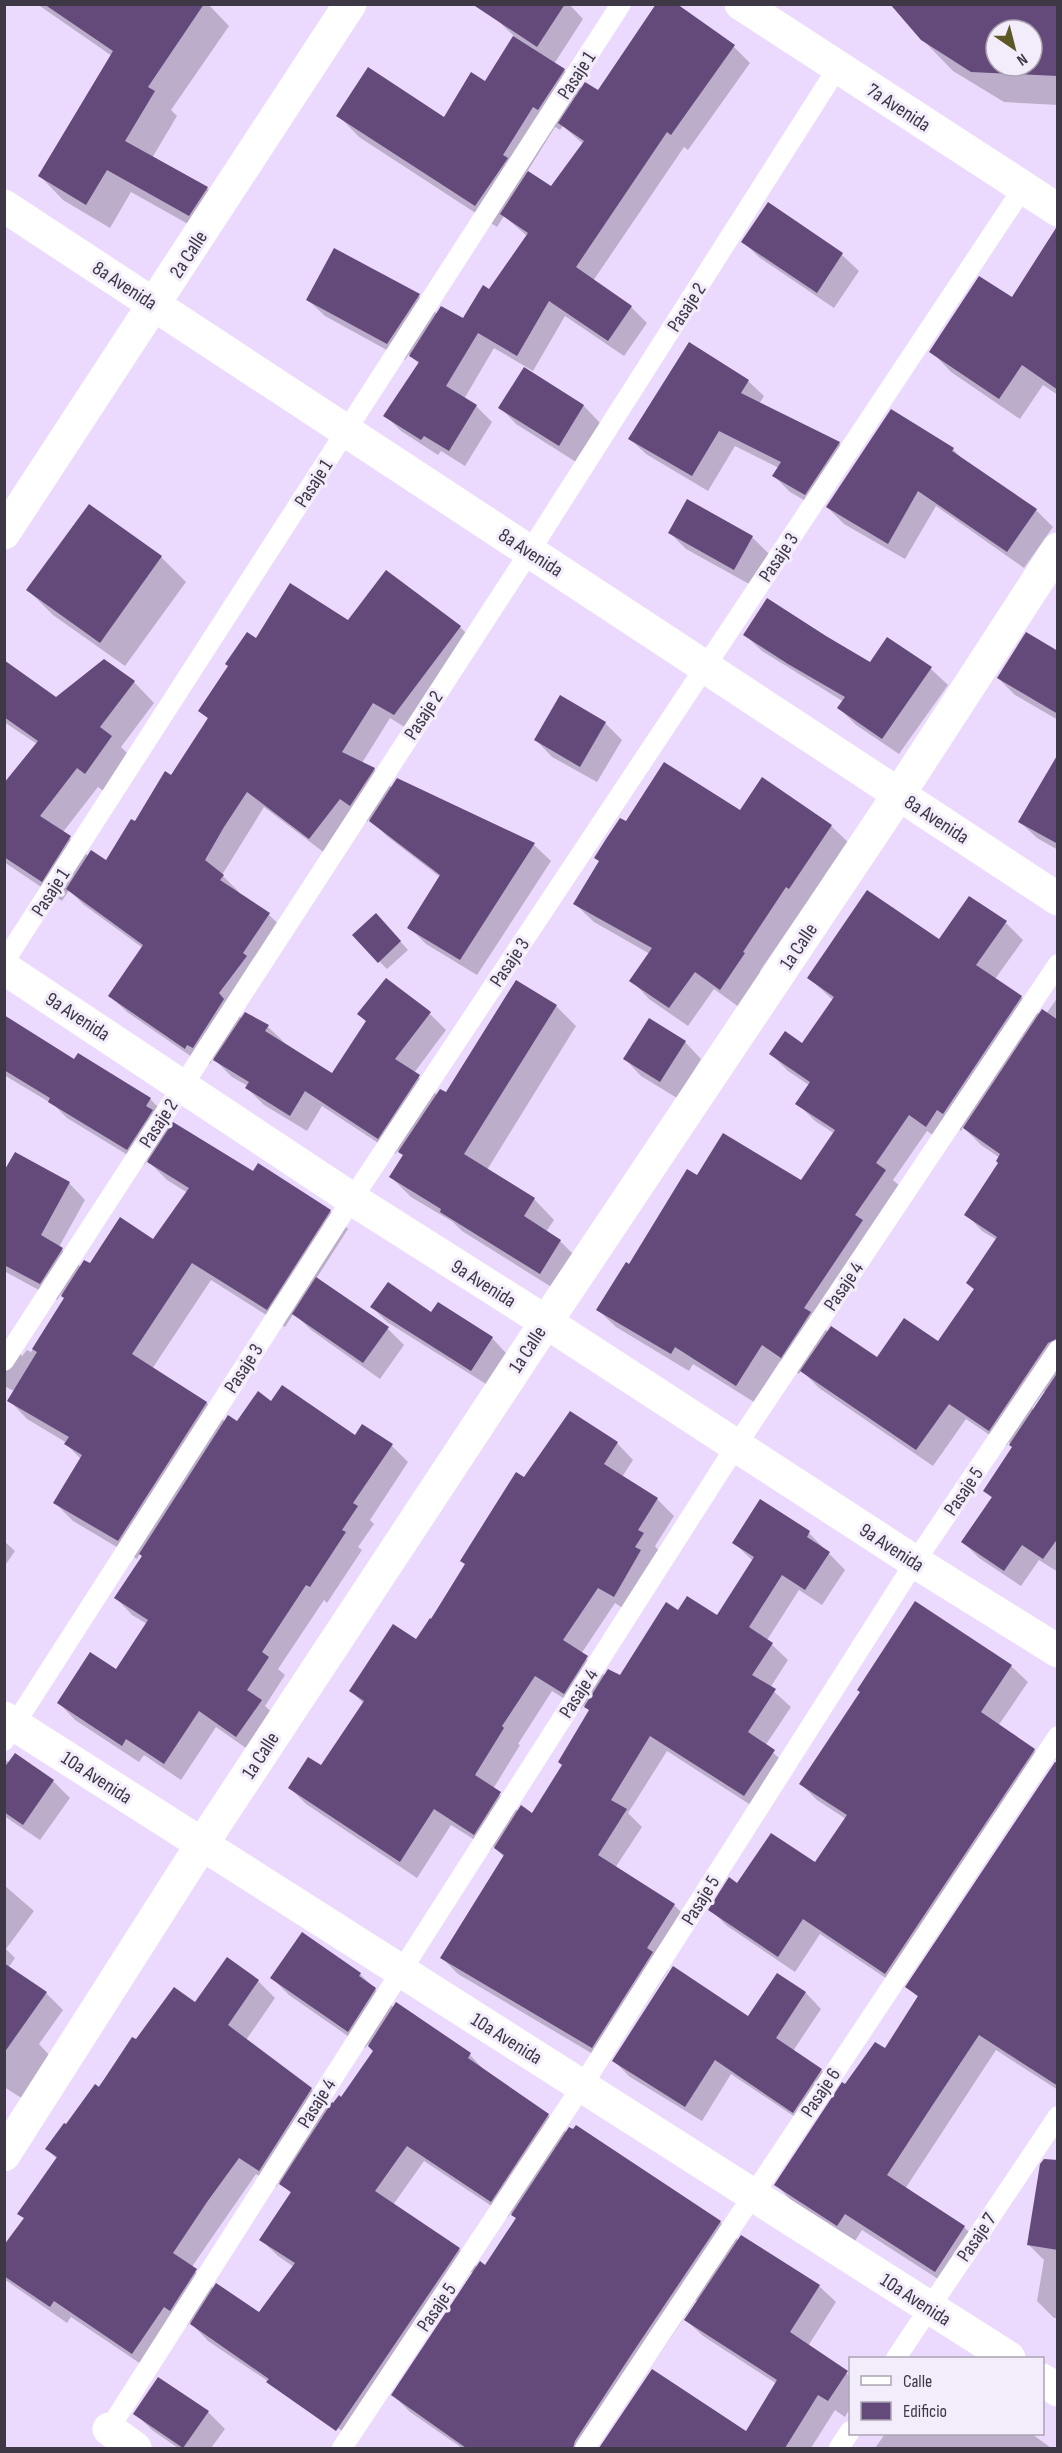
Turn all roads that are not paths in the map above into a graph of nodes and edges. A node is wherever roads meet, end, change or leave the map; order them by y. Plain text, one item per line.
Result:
1 (351, 4) edge
2 (621, 4) edge
3 (741, 4) edge
4 (838, 68) junction
5 (1023, 188) junction
6 (4, 206) edge
7 (1058, 210) edge
8 (155, 305) junction
9 (347, 431) junction
10 (4, 533) edge
11 (1058, 549) edge
12 (530, 551) junction
13 (705, 667) junction
14 (899, 795) junction
15 (1058, 899) edge
16 (4, 962) edge
17 (1058, 964) edge
18 (4, 968) edge
19 (183, 1085) junction
20 (352, 1198) junction
21 (546, 1322) junction
22 (1058, 1350) edge
23 (4, 1361) edge
24 (736, 1446) junction
25 (915, 1562) junction
26 (1058, 1651) edge
27 (8, 1728) edge
28 (1058, 1736) edge
29 (202, 1844) junction
30 (400, 1970) junction
31 (582, 2086) junction
32 (1058, 2116) edge
33 (4, 2155) edge
34 (752, 2194) junction
35 (928, 2307) junction
36 (897, 2357) edge
37 (1007, 2357) edge
38 (1044, 2381) edge
39 (1058, 2390) edge
40 (109, 2429) joint
41 (849, 2433) edge
42 (135, 2448) edge
43 (342, 2448) edge
44 (585, 2448) edge
45 (839, 2448) edge

1 - 8 street, 2a Calle
2 - 9 lane, Pasaje 1
3 - 4 street, 7a Avenida
4 - 5 street, 7a Avenida
4 - 12 lane, Pasaje 2
5 - 7 street, 7a Avenida
5 - 13 lane, Pasaje 3
6 - 8 street, 8a Avenida
8 - 9 street, 8a Avenida
8 - 10 street, 2a Calle
9 - 12 street, 8a Avenida
9 - 16 lane, Pasaje 1
11 - 14 street, 1a Calle
12 - 13 street, 8a Avenida
12 - 19 lane, Pasaje 2
13 - 14 street, 8a Avenida
13 - 20 lane, Pasaje 3
14 - 15 street, 8a Avenida
14 - 21 street, 1a Calle
17 - 24 lane, Pasaje 4
18 - 19 street, 9a Avenida
19 - 20 street, 9a Avenida
19 - 23 lane, Pasaje 2
20 - 21 street, 9a Avenida
20 - 27 lane, Pasaje 3
21 - 24 street, 9a Avenida
21 - 29 street, 1a Calle
22 - 25 lane, Pasaje 5
24 - 25 street, 9a Avenida
24 - 30 lane, Pasaje 4
25 - 26 street, 9a Avenida
25 - 31 lane, Pasaje 5
27 - 29 street, 10a Avenida
28 - 34 lane, Pasaje 6
29 - 30 street, 10a Avenida
29 - 33 street, 1a Calle
30 - 31 street, 10a Avenida
30 - 40 lane, Pasaje 4
31 - 34 street, 10a Avenida
31 - 43 lane, Pasaje 5
32 - 35 lane, Pasaje 7
34 - 35 street, 10a Avenida
34 - 44 lane, Pasaje 6
35 - 36 lane, Pasaje 7
35 - 37 street, 10a Avenida
38 - 39 street
40 - 42 street
41 - 45 lane

